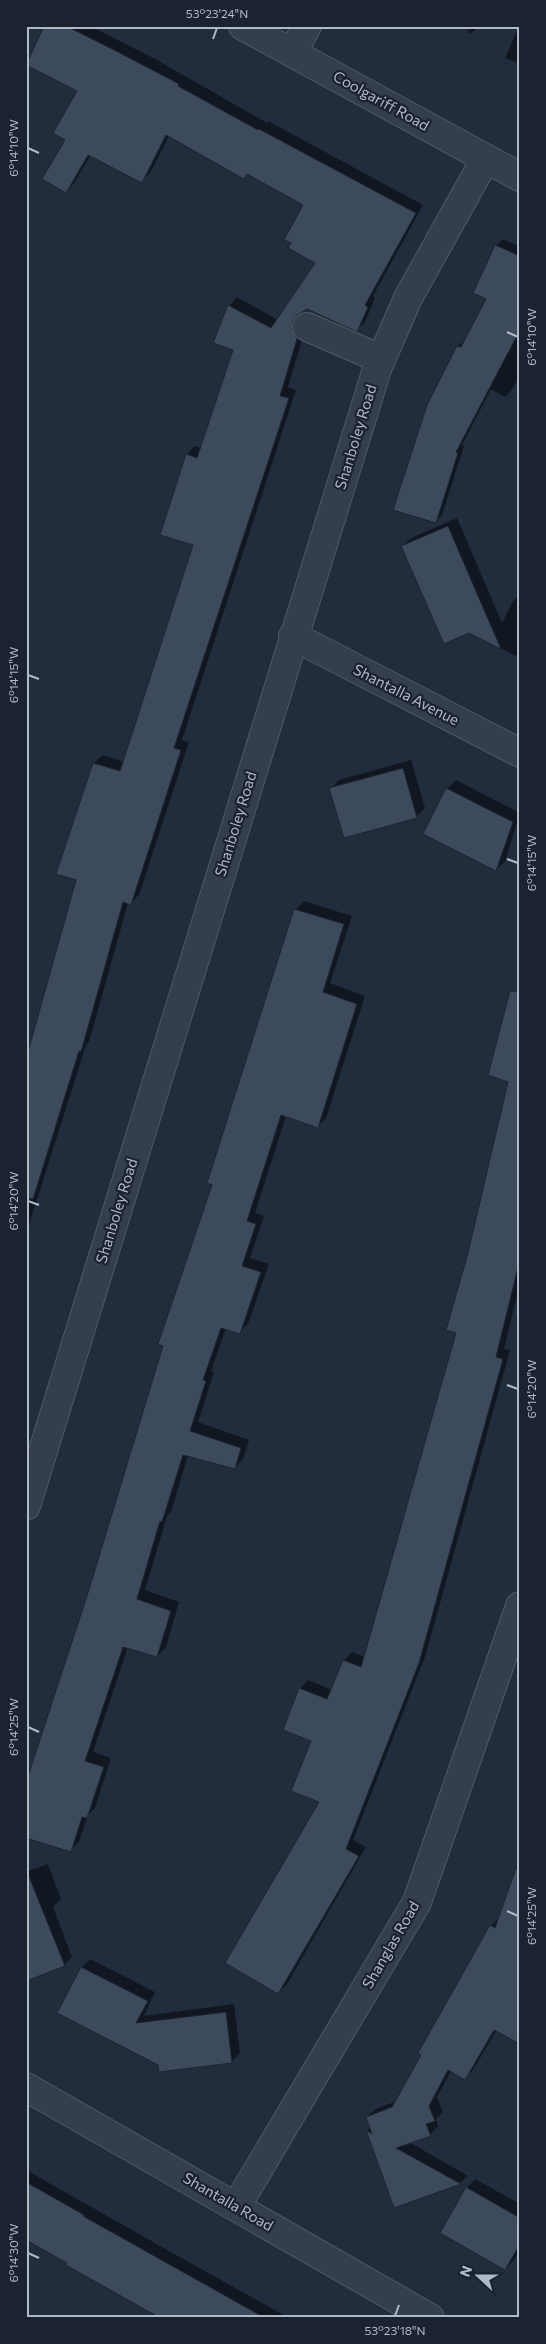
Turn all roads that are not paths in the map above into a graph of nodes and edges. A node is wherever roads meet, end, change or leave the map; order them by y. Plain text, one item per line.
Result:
1 (243, 26) edge
2 (307, 26) edge
3 (292, 53) junction
4 (486, 158) junction
5 (520, 177) edge
6 (307, 327) dead end
7 (381, 359) junction
8 (293, 636) junction
9 (520, 753) edge
10 (26, 1506) edge
11 (520, 1606) edge
12 (26, 2087) edge
13 (236, 2207) junction
14 (430, 2318) edge

1 - 3 street, Coolgariff Road
2 - 3 street
3 - 4 street, Coolgariff Road
4 - 5 street, Coolgariff Road
4 - 7 street, Shanboley Road
6 - 7 street
7 - 8 street, Shanboley Road
8 - 9 street, Shantalla Avenue
8 - 10 street, Shanboley Road
11 - 13 street, Shanglas Road
12 - 13 street, Shantalla Road
13 - 14 street, Shantalla Road

